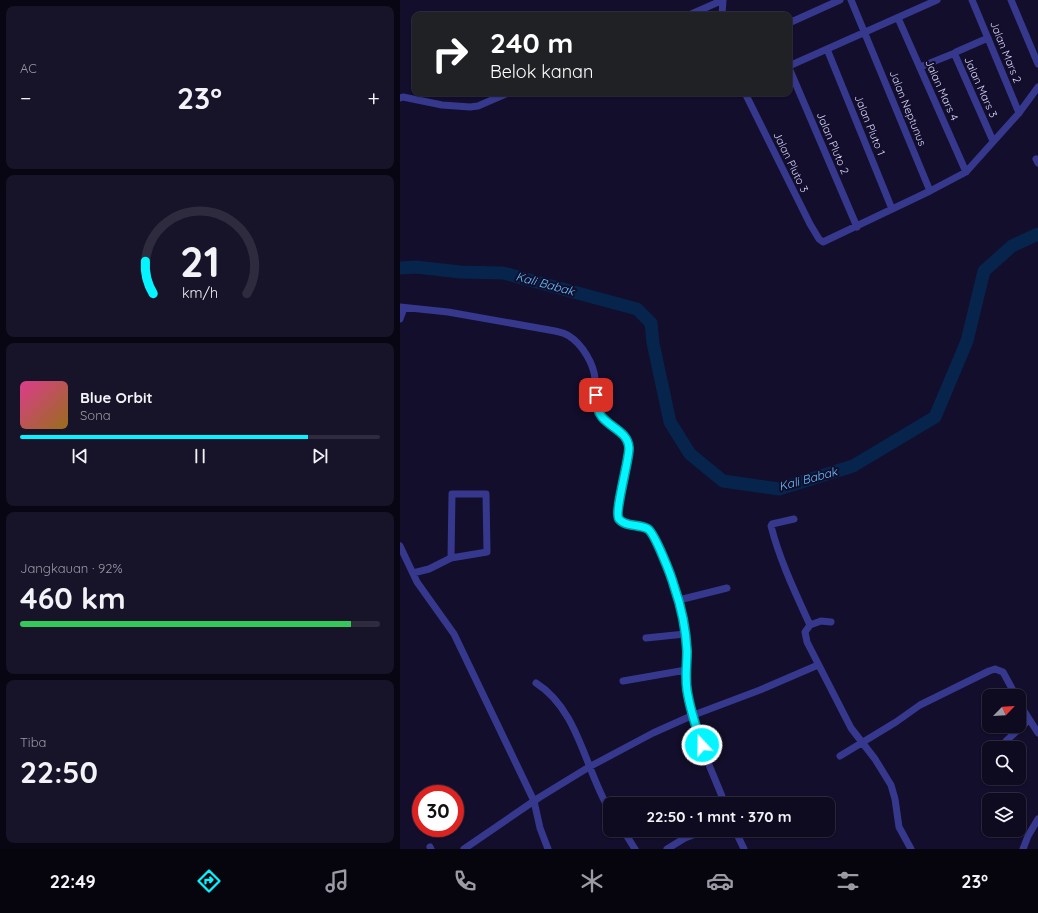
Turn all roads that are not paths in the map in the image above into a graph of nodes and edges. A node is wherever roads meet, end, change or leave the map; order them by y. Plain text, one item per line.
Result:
1 (723, 0) edge
2 (840, 0) edge
3 (851, 0) edge
4 (937, 0) edge
5 (972, 0) edge
6 (1011, 0) edge
7 (695, 12) edge
8 (722, 12) edge
9 (898, 18) junction
10 (792, 21) edge
11 (865, 33) junction
12 (988, 38) junction
13 (827, 49) junction
14 (955, 53) junction
15 (1038, 64) edge
16 (792, 66) edge
17 (920, 68) junction
18 (792, 74) edge
19 (1038, 87) edge
20 (501, 96) edge
21 (746, 96) edge
22 (400, 98) edge
23 (1019, 113) junction
24 (993, 142) junction
25 (966, 172) junction
26 (930, 191) junction
27 (892, 209) junction
28 (857, 227) junction
29 (402, 308) edge
30 (400, 319) edge
31 (794, 519) dead end
32 (400, 546) edge
33 (451, 558) junction
34 (413, 573) junction
35 (727, 588) dead end
36 (679, 600) junction
37 (831, 622) dead end
38 (810, 625) junction
39 (685, 634) junction
40 (646, 638) dead end
41 (818, 665) junction
42 (686, 670) junction
43 (623, 681) dead end
44 (536, 683) dead end
45 (1012, 689) edge
46 (1026, 715) edge
47 (691, 716) junction
48 (1029, 720) junction
49 (1038, 733) edge
50 (1006, 741) dead end
51 (864, 743) junction
52 (840, 756) dead end
53 (589, 767) junction
54 (722, 797) edge
55 (603, 799) edge
56 (534, 801) junction
57 (1038, 819) edge
58 (627, 837) edge
59 (687, 837) edge
60 (738, 837) edge
61 (464, 849) edge
62 (548, 849) edge
63 (635, 849) edge
64 (667, 849) edge
65 (744, 849) edge
66 (911, 849) edge
67 (1023, 849) edge

1 - 7 street
1 - 8 street
2 - 10 street
3 - 11 street, Jalan Neptunus
4 - 9 street
5 - 12 street, Jalan Mars 2
6 - 15 street
9 - 11 street
9 - 17 street, Jalan Mars 4
11 - 13 street
11 - 26 street, Jalan Neptunus
12 - 14 street, Jalan Mars 3
12 - 23 street, Jalan Mars 2
13 - 16 street
13 - 27 street, Jalan Pluto 1
14 - 17 street
14 - 24 street, Jalan Mars 3
17 - 25 street, Jalan Mars 4
18 - 28 street, Jalan Pluto 2
19 - 23 street
20 - 22 street
21 - 28 street, Jalan Pluto 3
23 - 24 street
24 - 25 street
25 - 26 street
26 - 27 street
27 - 28 street
29 - 30 street
29 - 36 street
31 - 38 street
32 - 34 street
33 - 33 street
33 - 34 street
34 - 56 street
35 - 36 street
36 - 39 street
37 - 38 street
38 - 41 street
39 - 40 street
39 - 42 street
41 - 47 street
41 - 51 street
42 - 43 street
42 - 47 street
44 - 53 street
45 - 51 street
46 - 48 street
47 - 53 street
47 - 54 street
48 - 49 street
48 - 50 street
51 - 52 street
51 - 66 street
53 - 55 street
53 - 56 street
56 - 61 street
56 - 62 street
57 - 67 street
58 - 63 street
59 - 64 street
60 - 65 street

